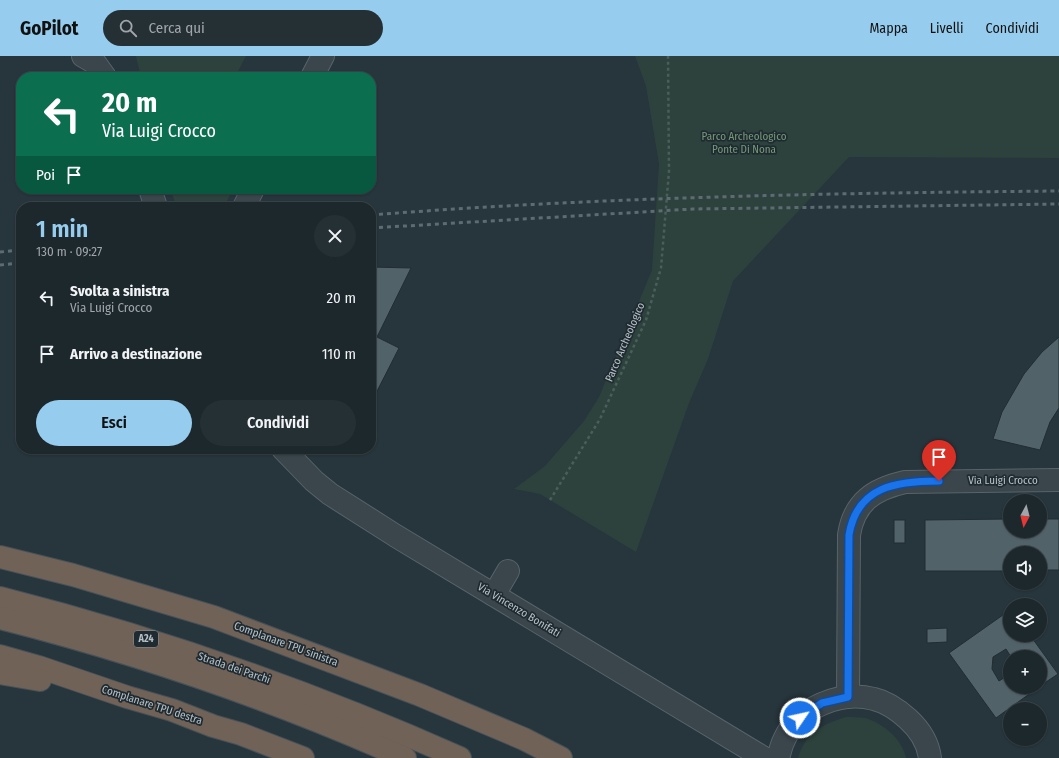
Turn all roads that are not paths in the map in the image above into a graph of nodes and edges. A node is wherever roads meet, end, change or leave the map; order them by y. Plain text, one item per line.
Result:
1 (83, 56) edge
2 (323, 56) edge
3 (101, 72) edge
4 (315, 72) edge
5 (288, 454) edge
6 (1059, 480) edge
7 (0, 546) edge
8 (0, 558) edge
9 (508, 571) dead end
10 (73, 576) junction
11 (494, 595) junction
12 (0, 598) edge
13 (0, 618) edge
14 (0, 656) edge
15 (0, 673) edge
16 (101, 688) junction
17 (848, 697) junction
18 (303, 758) edge
19 (405, 758) edge
20 (460, 758) edge
21 (562, 758) edge
22 (764, 758) edge
23 (778, 758) edge
24 (930, 758) edge

1 - 3 street
2 - 4 street
5 - 11 street, Via Vincenzo Bonifati
6 - 17 street, Via Luigi Crocco
7 - 10 highway
8 - 10 highway, Complanare TPU sinistra
9 - 11 street
10 - 21 highway, Complanare TPU sinistra
11 - 22 street, Via Vincenzo Bonifati
12 - 20 highway, Strada dei Parchi / A24
13 - 19 highway, Strada dei Parchi / A24
14 - 16 highway, Complanare TPU destra
15 - 16 highway
16 - 18 highway, Complanare TPU destra
17 - 23 street
17 - 24 street

